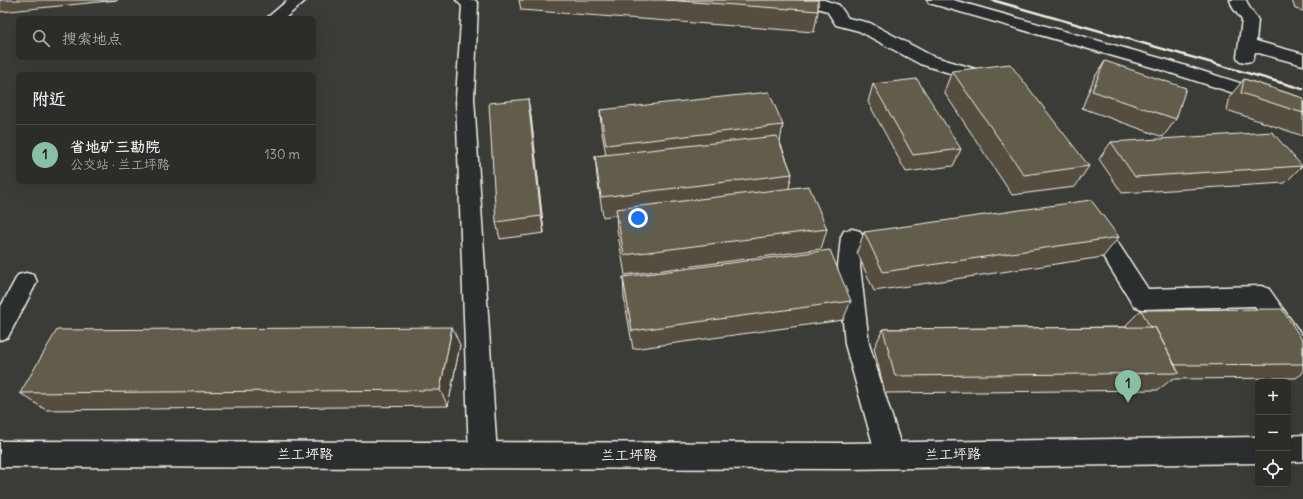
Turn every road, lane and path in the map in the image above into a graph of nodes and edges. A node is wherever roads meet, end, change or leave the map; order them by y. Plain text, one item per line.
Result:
1 (298, 0) edge
2 (807, 0) edge
3 (935, 0) edge
4 (1238, 0) edge
5 (471, 1) edge
6 (278, 16) edge
7 (1303, 60) edge
8 (990, 79) edge
9 (1303, 109) edge
10 (1087, 214) edge
11 (852, 237) dead end
12 (26, 282) dead end
13 (0, 330) edge
14 (1303, 357) edge
15 (1303, 448) edge
16 (1291, 449) edge
17 (1255, 450) edge
18 (0, 454) edge
19 (483, 455) junction
20 (890, 455) junction

1 - 6 main road
2 - 8 main road
3 - 9 main road
4 - 7 main road
5 - 19 main road
10 - 14 main road
11 - 20 main road
12 - 13 main road
15 - 16 main road
17 - 20 main road, 兰工坪路
18 - 19 main road, 兰工坪路
19 - 20 main road, 兰工坪路

